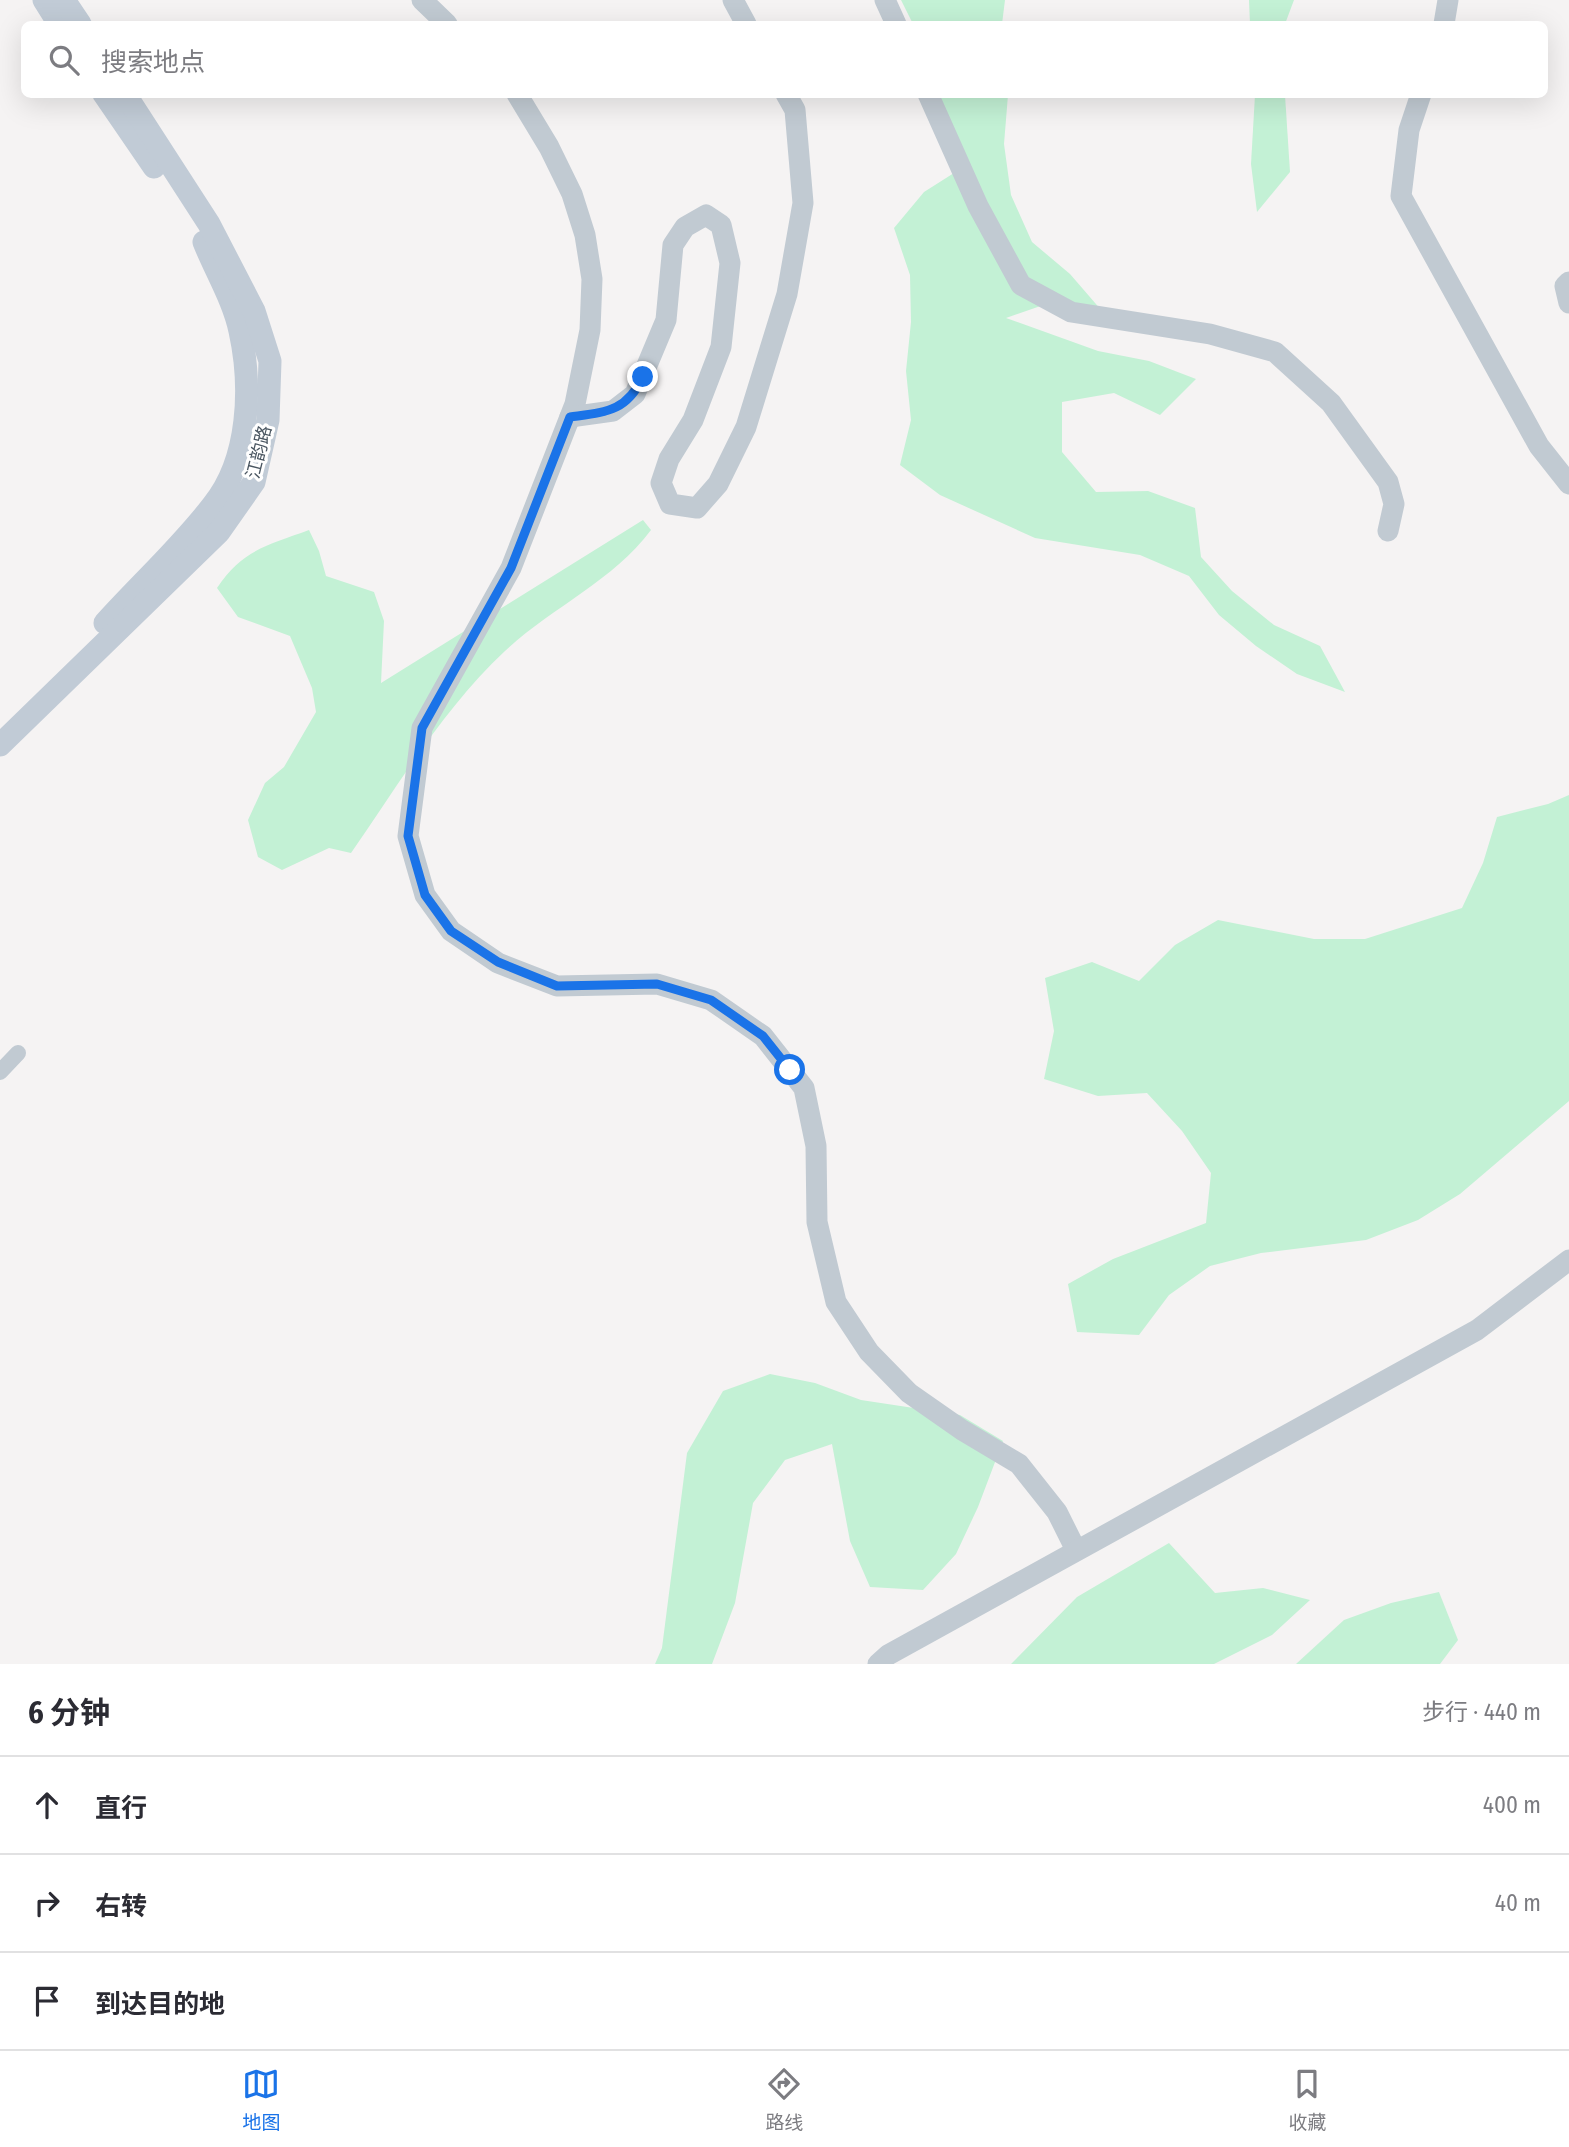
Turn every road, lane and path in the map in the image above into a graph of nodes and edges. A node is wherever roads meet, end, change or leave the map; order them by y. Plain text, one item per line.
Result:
1 (44, 0) edge
2 (64, 0) edge
3 (422, 0) edge
4 (733, 0) edge
5 (885, 0) edge
6 (1448, 0) edge
7 (57, 21) edge
8 (78, 21) edge
9 (444, 21) edge
10 (744, 21) edge
11 (895, 21) edge
12 (1444, 21) edge
13 (107, 98) edge
14 (128, 98) edge
15 (519, 98) edge
16 (788, 98) edge
17 (930, 98) edge
18 (1420, 98) edge
19 (1569, 282) edge
20 (1569, 303) edge
21 (570, 417) junction
22 (1569, 484) edge
23 (1388, 531) dead end
24 (0, 729) edge
25 (0, 745) edge
26 (18, 1053) dead end
27 (0, 1072) edge
28 (1569, 1260) edge
29 (1076, 1550) junction
30 (878, 1664) edge

1 - 7 main road
2 - 8 main road
3 - 9 street
4 - 10 street
5 - 11 street
6 - 12 street
13 - 24 main road, 江韵路
14 - 25 main road, 江韵路
15 - 21 street
16 - 21 street
17 - 23 street
18 - 22 street
19 - 20 street
21 - 29 street
26 - 27 street
28 - 29 street
29 - 30 street

